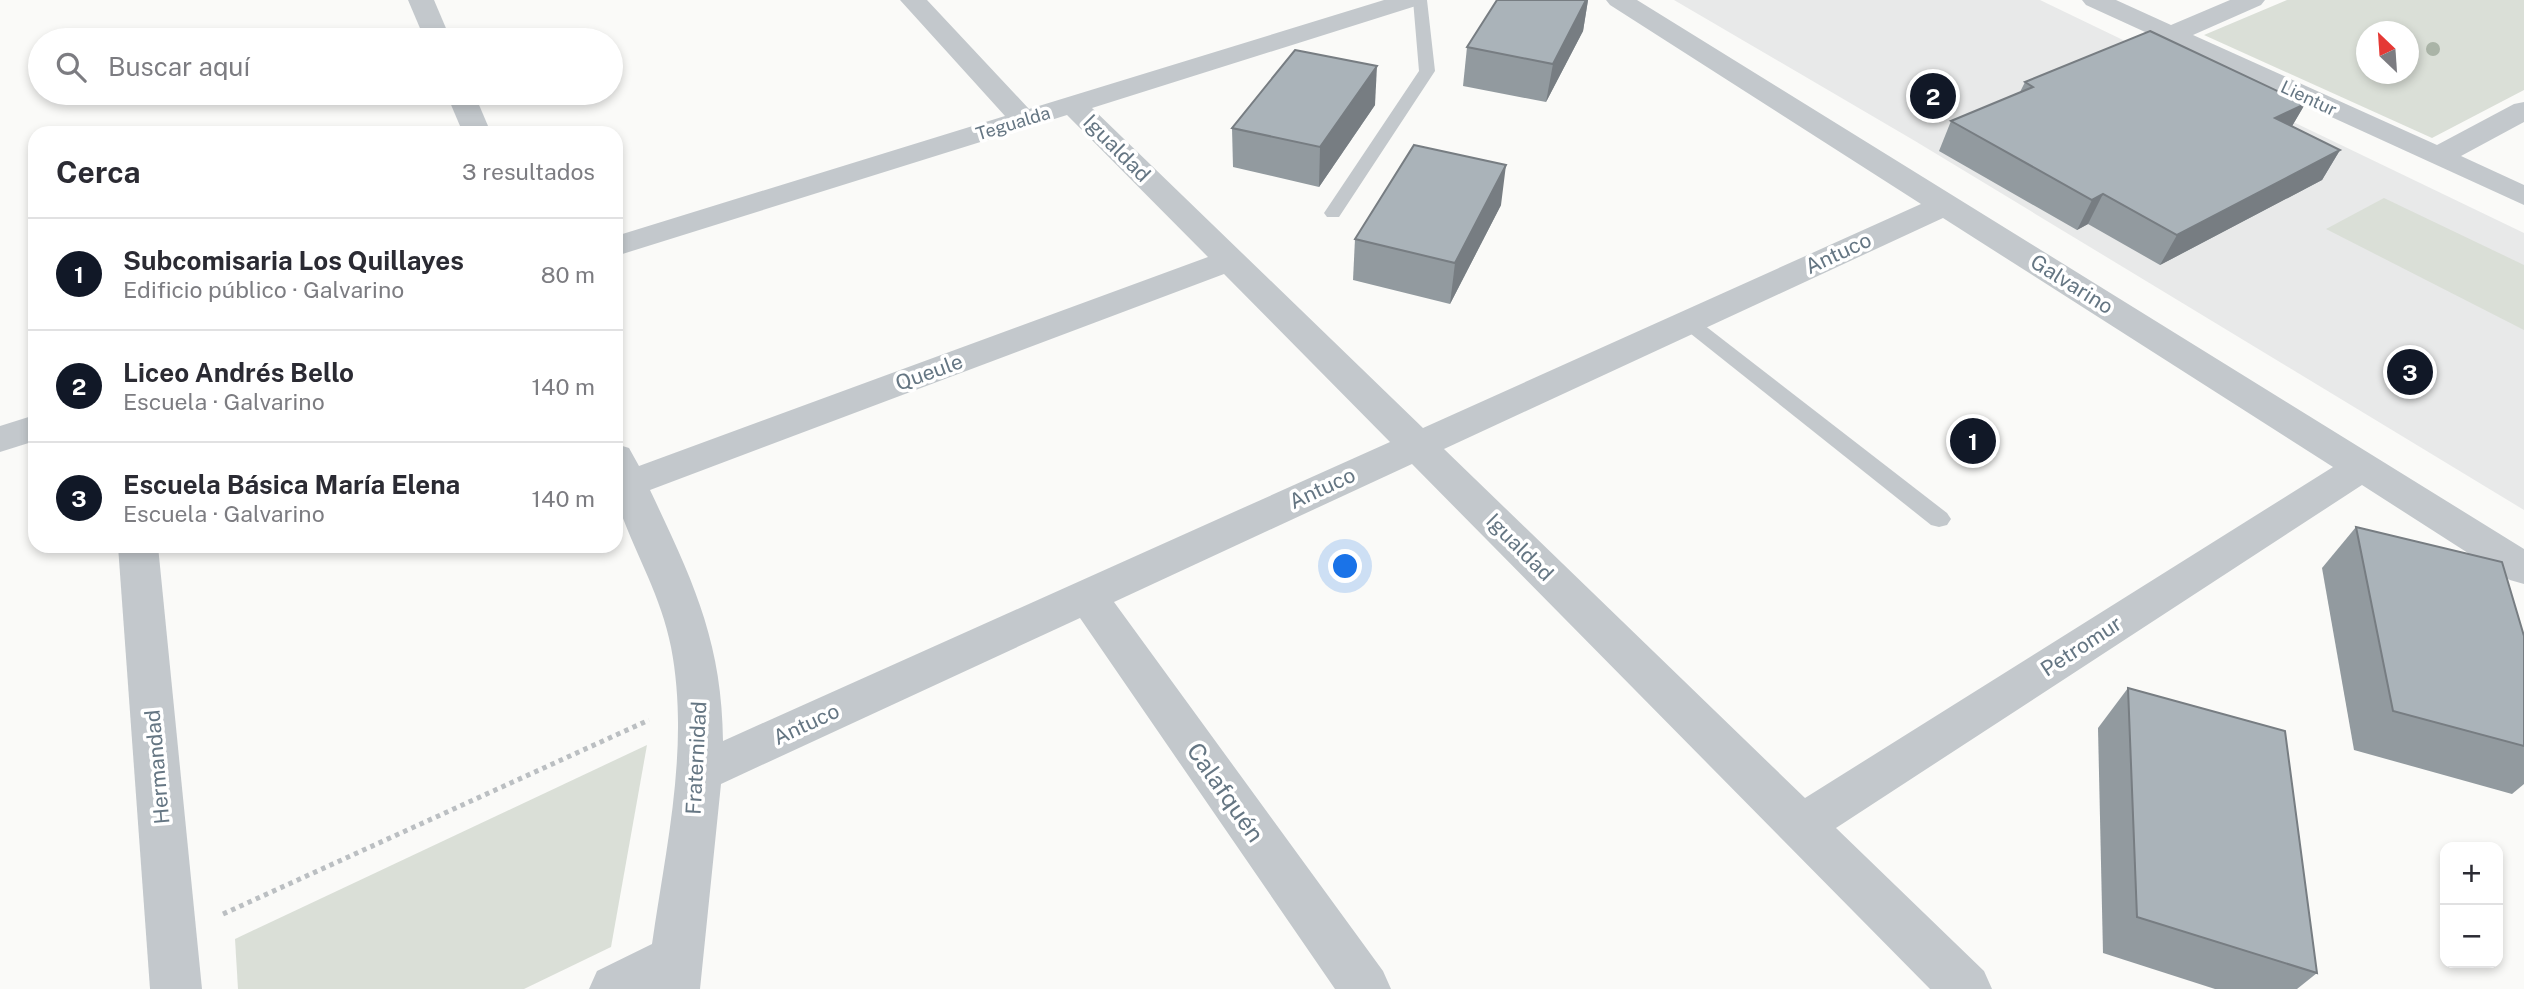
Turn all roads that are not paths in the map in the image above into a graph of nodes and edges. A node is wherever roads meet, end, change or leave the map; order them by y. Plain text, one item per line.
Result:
1 (421, 0) edge
2 (913, 0) edge
3 (1410, 0) edge
4 (1420, 0) edge
5 (1619, 0) edge
6 (2095, 0) edge
7 (2252, 0) edge
8 (433, 28) edge
9 (2170, 35) junction
10 (465, 105) edge
11 (1073, 105) junction
12 (2524, 110) edge
13 (1024, 120) junction
14 (474, 126) edge
15 (2438, 157) junction
16 (2524, 196) edge
17 (1945, 205) junction
18 (1333, 213) dead end
19 (623, 244) edge
20 (1231, 260) junction
21 (1688, 322) junction
22 (28, 430) edge
23 (0, 439) edge
24 (1417, 445) junction
25 (2362, 467) junction
26 (623, 471) edge
27 (623, 473) edge
28 (1939, 519) dead end
29 (139, 553) edge
30 (2524, 569) edge
31 (1087, 596) junction
32 (699, 773) junction
33 (1801, 825) junction
34 (674, 974) edge
35 (176, 989) edge
36 (615, 989) edge
37 (1365, 989) edge
38 (1966, 989) edge

1 - 8 street
2 - 13 street
3 - 11 street, Tegualda
4 - 18 lane
5 - 17 street, Galvarino
6 - 9 street, Lientur
7 - 9 street
9 - 15 street, Lientur
10 - 14 street
11 - 13 street, Tegualda
11 - 20 street, Igualdad
12 - 15 street
13 - 19 street, Tegualda
15 - 16 street, Lientur
17 - 21 street, Antuco
17 - 25 street, Galvarino
20 - 24 street, Igualdad
20 - 26 street, Queule
21 - 24 street, Antuco
21 - 28 lane
22 - 23 street
24 - 31 street, Antuco
24 - 33 street, Igualdad
25 - 30 street, Galvarino
25 - 33 street, Petromur
27 - 32 street, Fraternidad
29 - 35 street, Hermandad
31 - 32 street, Antuco
31 - 37 street, Calafquén
32 - 34 street, Fraternidad
33 - 38 street, Igualdad
34 - 36 street

